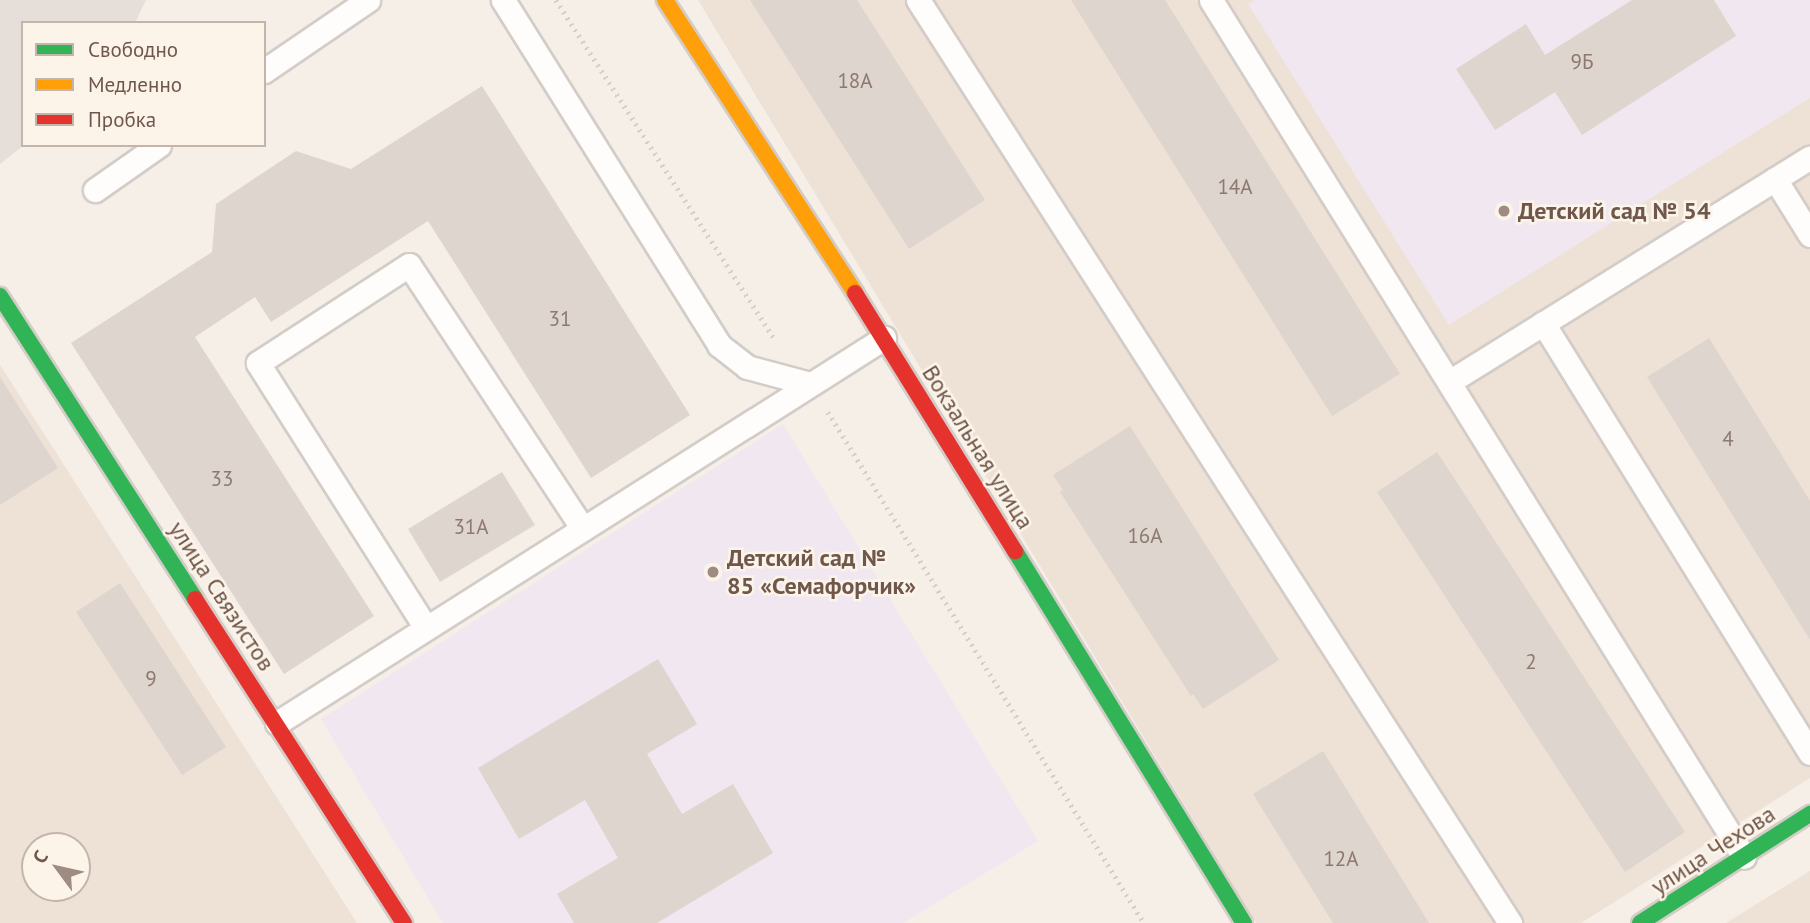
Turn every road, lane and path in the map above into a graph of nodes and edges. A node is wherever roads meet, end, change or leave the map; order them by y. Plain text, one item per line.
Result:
1 (368, 0) edge
2 (502, 0) edge
3 (556, 0) edge
4 (665, 0) edge
5 (918, 0) edge
6 (1211, 0) edge
7 (266, 70) edge
8 (156, 147) edge
9 (1810, 157) edge
10 (1775, 179) junction
11 (95, 190) dead end
12 (1810, 235) edge
13 (0, 296) edge
14 (1543, 323) junction
15 (884, 338) junction
16 (1449, 382) junction
17 (810, 384) junction
18 (583, 529) junction
19 (426, 628) junction
20 (277, 723) junction
21 (1810, 753) edge
22 (1810, 814) edge
23 (1744, 857) junction
24 (404, 923) edge
25 (1144, 923) edge
26 (1244, 923) edge
27 (1510, 923) edge
28 (1640, 923) edge

1 - 7 lane
2 - 17 lane
3 - 17 path
4 - 15 main road, Вокзальная улица
5 - 27 lane
6 - 16 lane
8 - 11 lane
9 - 10 lane
10 - 12 lane
10 - 14 lane
13 - 20 main road, улица Связистов
14 - 16 lane
14 - 21 lane
15 - 17 lane
15 - 26 main road, Вокзальная улица
16 - 23 lane
17 - 18 lane
17 - 25 path
18 - 19 lane
18 - 19 lane
19 - 20 lane
20 - 24 main road, улица Связистов
22 - 23 main road, улица Чехова
23 - 28 main road, улица Чехова

